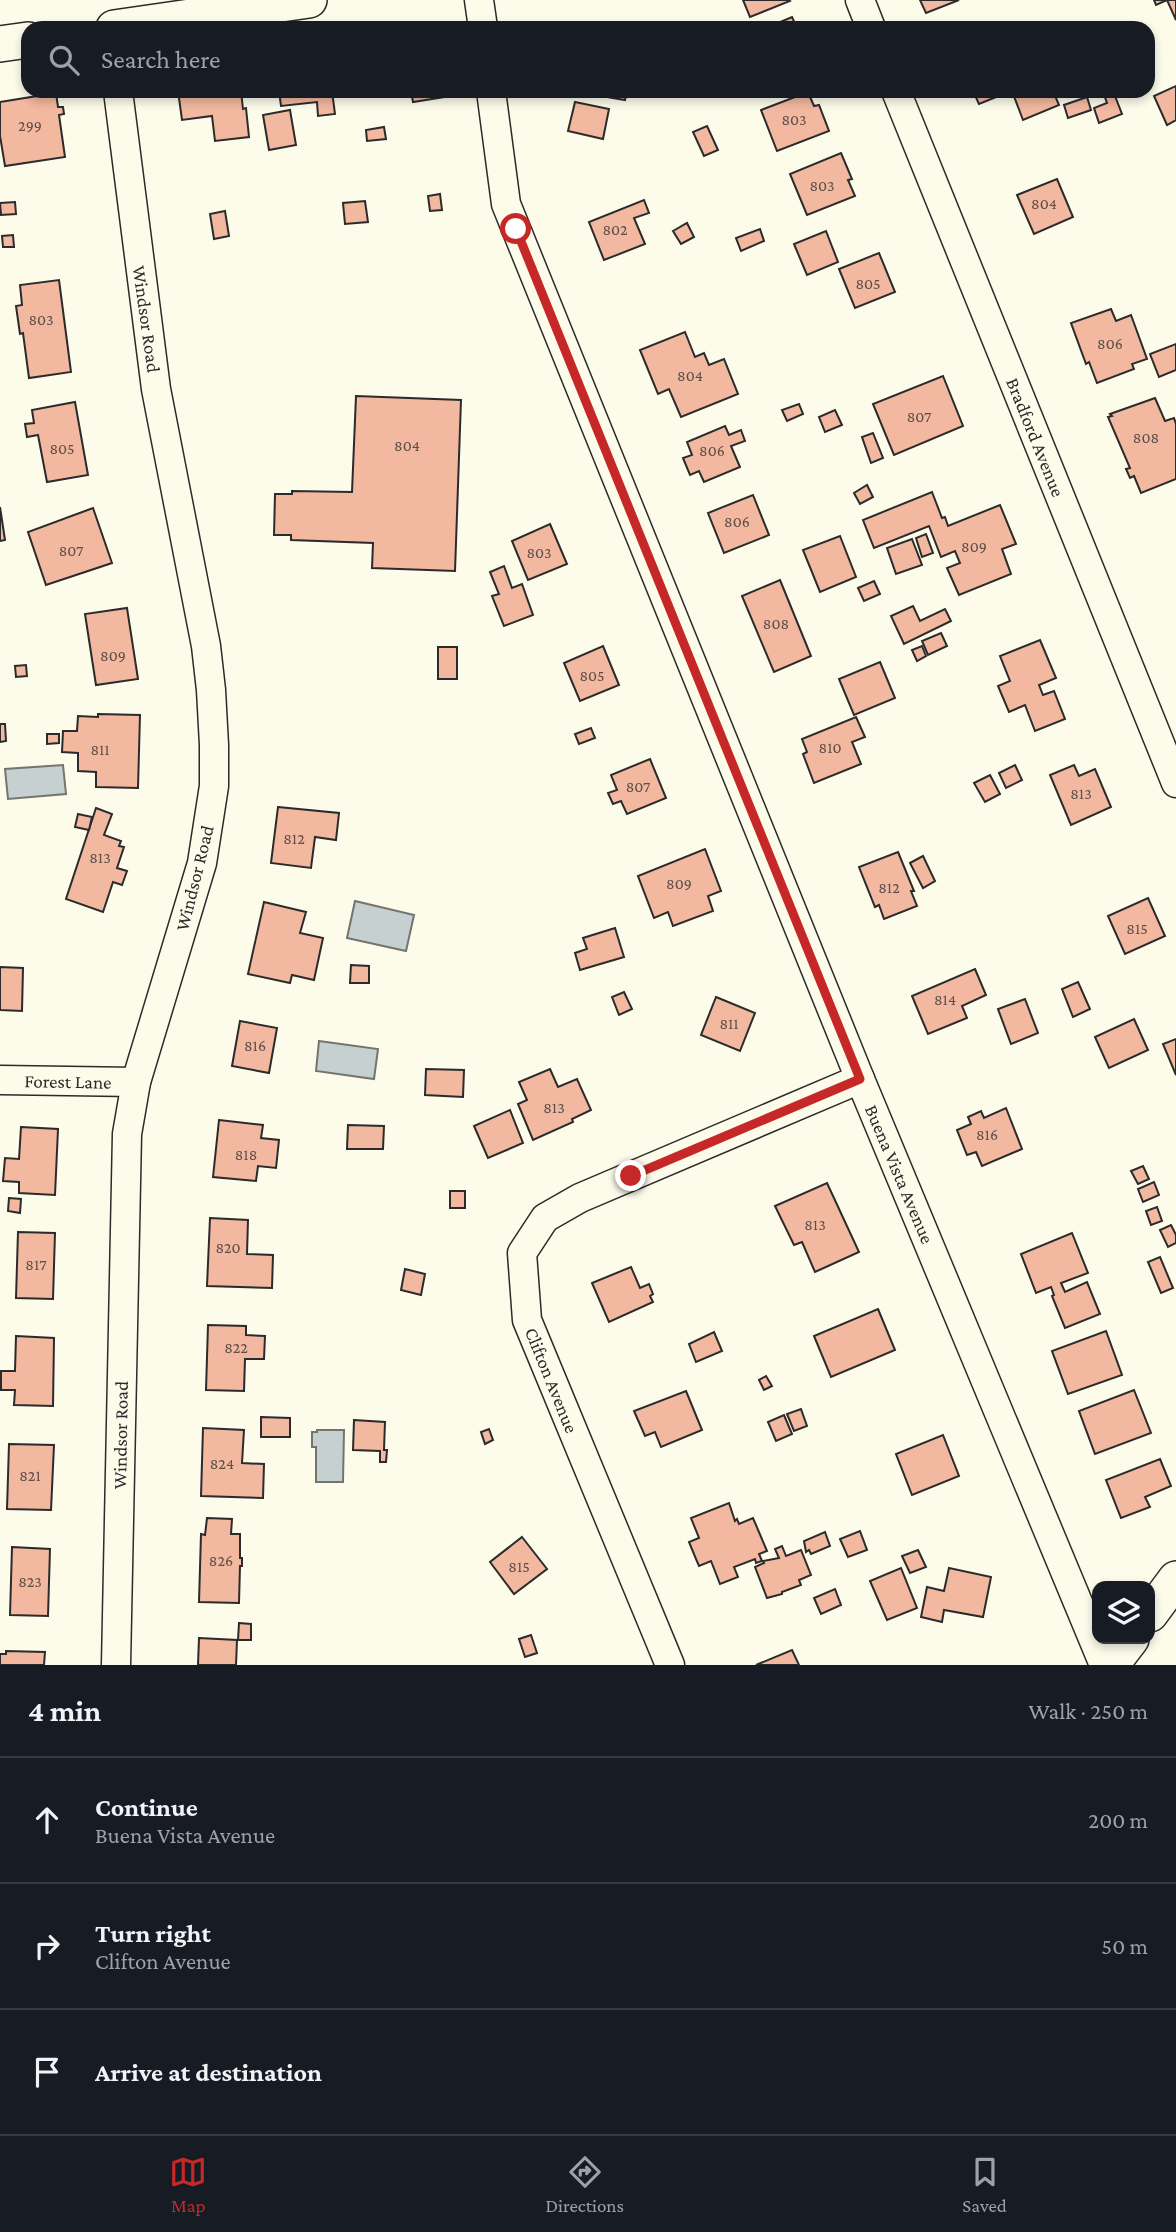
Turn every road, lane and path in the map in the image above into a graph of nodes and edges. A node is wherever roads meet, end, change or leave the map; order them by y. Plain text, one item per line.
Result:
1 (309, 0) edge
2 (479, 0) edge
3 (860, 0) edge
4 (163, 21) edge
5 (482, 21) edge
6 (868, 21) edge
7 (21, 41) edge
8 (0, 44) edge
9 (119, 98) edge
10 (492, 98) edge
11 (899, 98) edge
12 (1176, 783) edge
13 (860, 1079) junction
14 (0, 1080) edge
15 (136, 1082) junction
16 (1176, 1579) edge
17 (1155, 1607) edge
18 (1127, 1644) edge
19 (116, 1665) edge
20 (670, 1665) edge
21 (1104, 1665) edge
22 (1111, 1665) edge

1 - 4 street
2 - 5 street
3 - 6 street
7 - 8 street
9 - 15 street, Windsor Road
10 - 13 street, Buena Vista Avenue
11 - 12 street, Bradford Avenue
13 - 20 street, Clifton Avenue
13 - 21 street, Buena Vista Avenue
14 - 15 street, Forest Lane
15 - 19 street, Windsor Road
16 - 17 street
18 - 22 street

